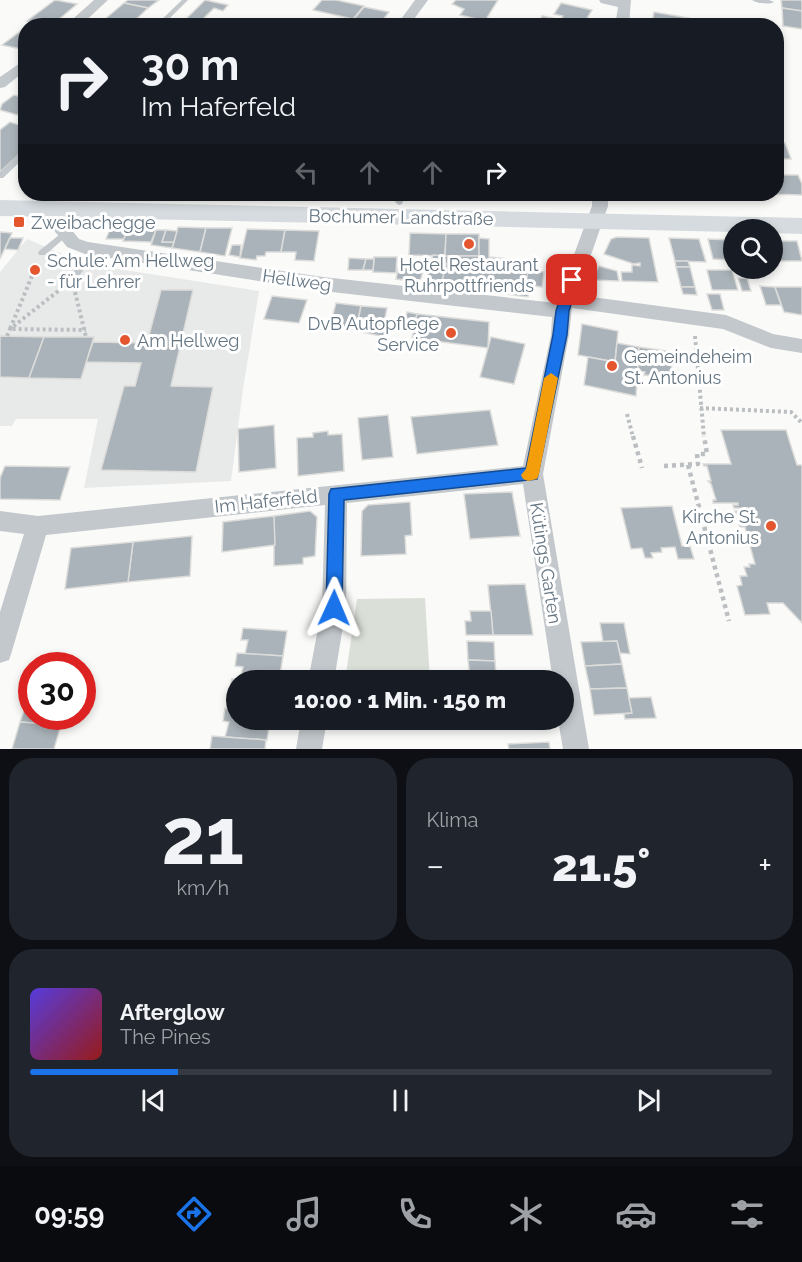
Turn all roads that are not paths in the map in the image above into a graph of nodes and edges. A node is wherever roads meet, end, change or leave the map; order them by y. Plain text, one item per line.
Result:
1 (102, 0) edge
2 (185, 0) edge
3 (422, 0) edge
4 (605, 0) edge
5 (755, 0) edge
6 (625, 2) edge
7 (771, 2) dead end
8 (81, 18) edge
9 (166, 18) edge
10 (408, 18) edge
11 (623, 18) edge
12 (18, 69) edge
13 (0, 84) edge
14 (18, 160) edge
15 (14, 163) junction
16 (18, 164) edge
17 (0, 176) edge
18 (0, 192) edge
19 (18, 193) edge
20 (147, 201) edge
21 (466, 201) edge
22 (63, 202) edge
23 (597, 207) edge
24 (0, 208) edge
25 (802, 210) edge
26 (802, 226) edge
27 (64, 234) junction
28 (93, 249) junction
29 (42, 253) dead end
30 (72, 280) road end
31 (564, 305) junction
32 (802, 346) edge
33 (532, 474) junction
34 (336, 494) junction
35 (0, 521) edge
36 (38, 526) junction
37 (0, 651) edge
38 (323, 670) edge
39 (312, 730) edge
40 (309, 749) edge
41 (576, 749) edge

1 - 8 street
2 - 9 lane
3 - 10 street
4 - 6 street
5 - 7 lane
6 - 11 street
12 - 13 street
14 - 15 lane
15 - 16 lane
15 - 17 lane
18 - 19 main road
20 - 22 main road, Bochumer Landstraße
21 - 23 main road, Bochumer Landstraße
22 - 23 main road, Bochumer Landstraße
22 - 24 main road, Bochumer Landstraße
22 - 27 street
23 - 25 main road, Bochumer Landstraße
23 - 26 main road, Bochumer Landstraße
23 - 31 street, Kütings Garten
27 - 28 street, Hellweg
27 - 29 lane
28 - 30 lane
28 - 31 street, Hellweg
31 - 32 street, Hellweg
31 - 33 street, Kütings Garten
33 - 34 street, Im Haferfeld
33 - 41 street, Kütings Garten
34 - 36 street, Im Haferfeld
34 - 38 street
35 - 36 street, Im Haferfeld
36 - 37 street
39 - 40 street

